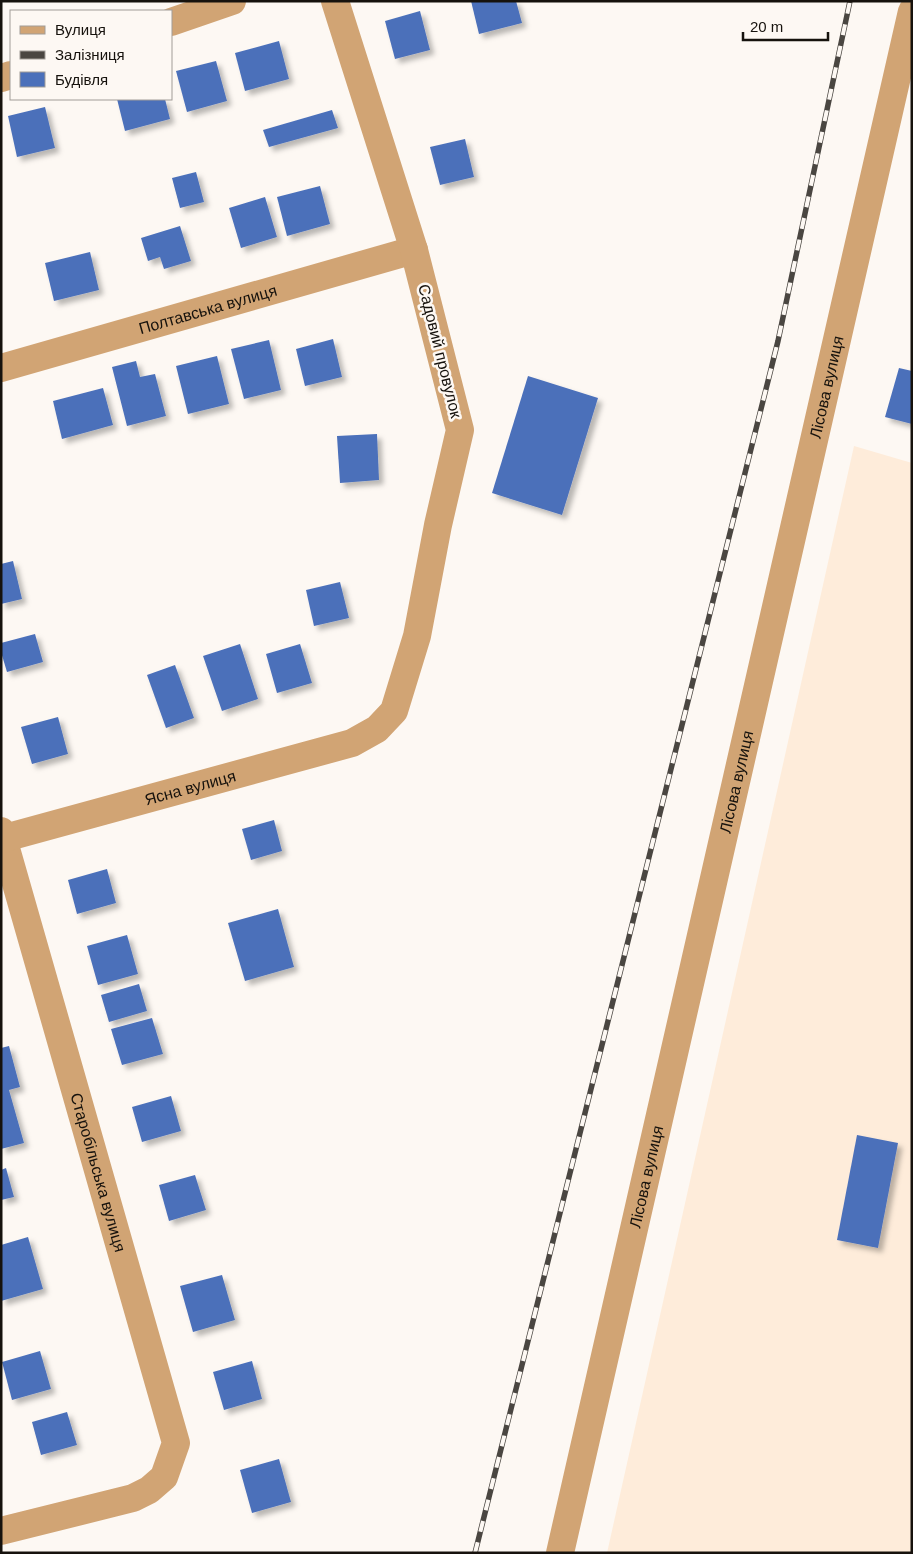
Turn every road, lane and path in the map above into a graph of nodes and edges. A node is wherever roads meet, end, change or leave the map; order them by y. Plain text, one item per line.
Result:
1 (232, 1) edge
2 (335, 1) edge
3 (912, 11) edge
4 (172, 22) edge
5 (414, 250) junction
6 (1, 368) edge
7 (377, 729) joint
8 (2, 836) edge
9 (1, 1531) edge
10 (560, 1553) edge

1 - 4 street
2 - 5 street, Садовий провулок
3 - 10 street, Лісова вулиця
5 - 6 street, Полтавська вулиця
5 - 7 street, Садовий провулок
7 - 8 street, Ясна вулиця
8 - 9 street, Старобільська вулиця

